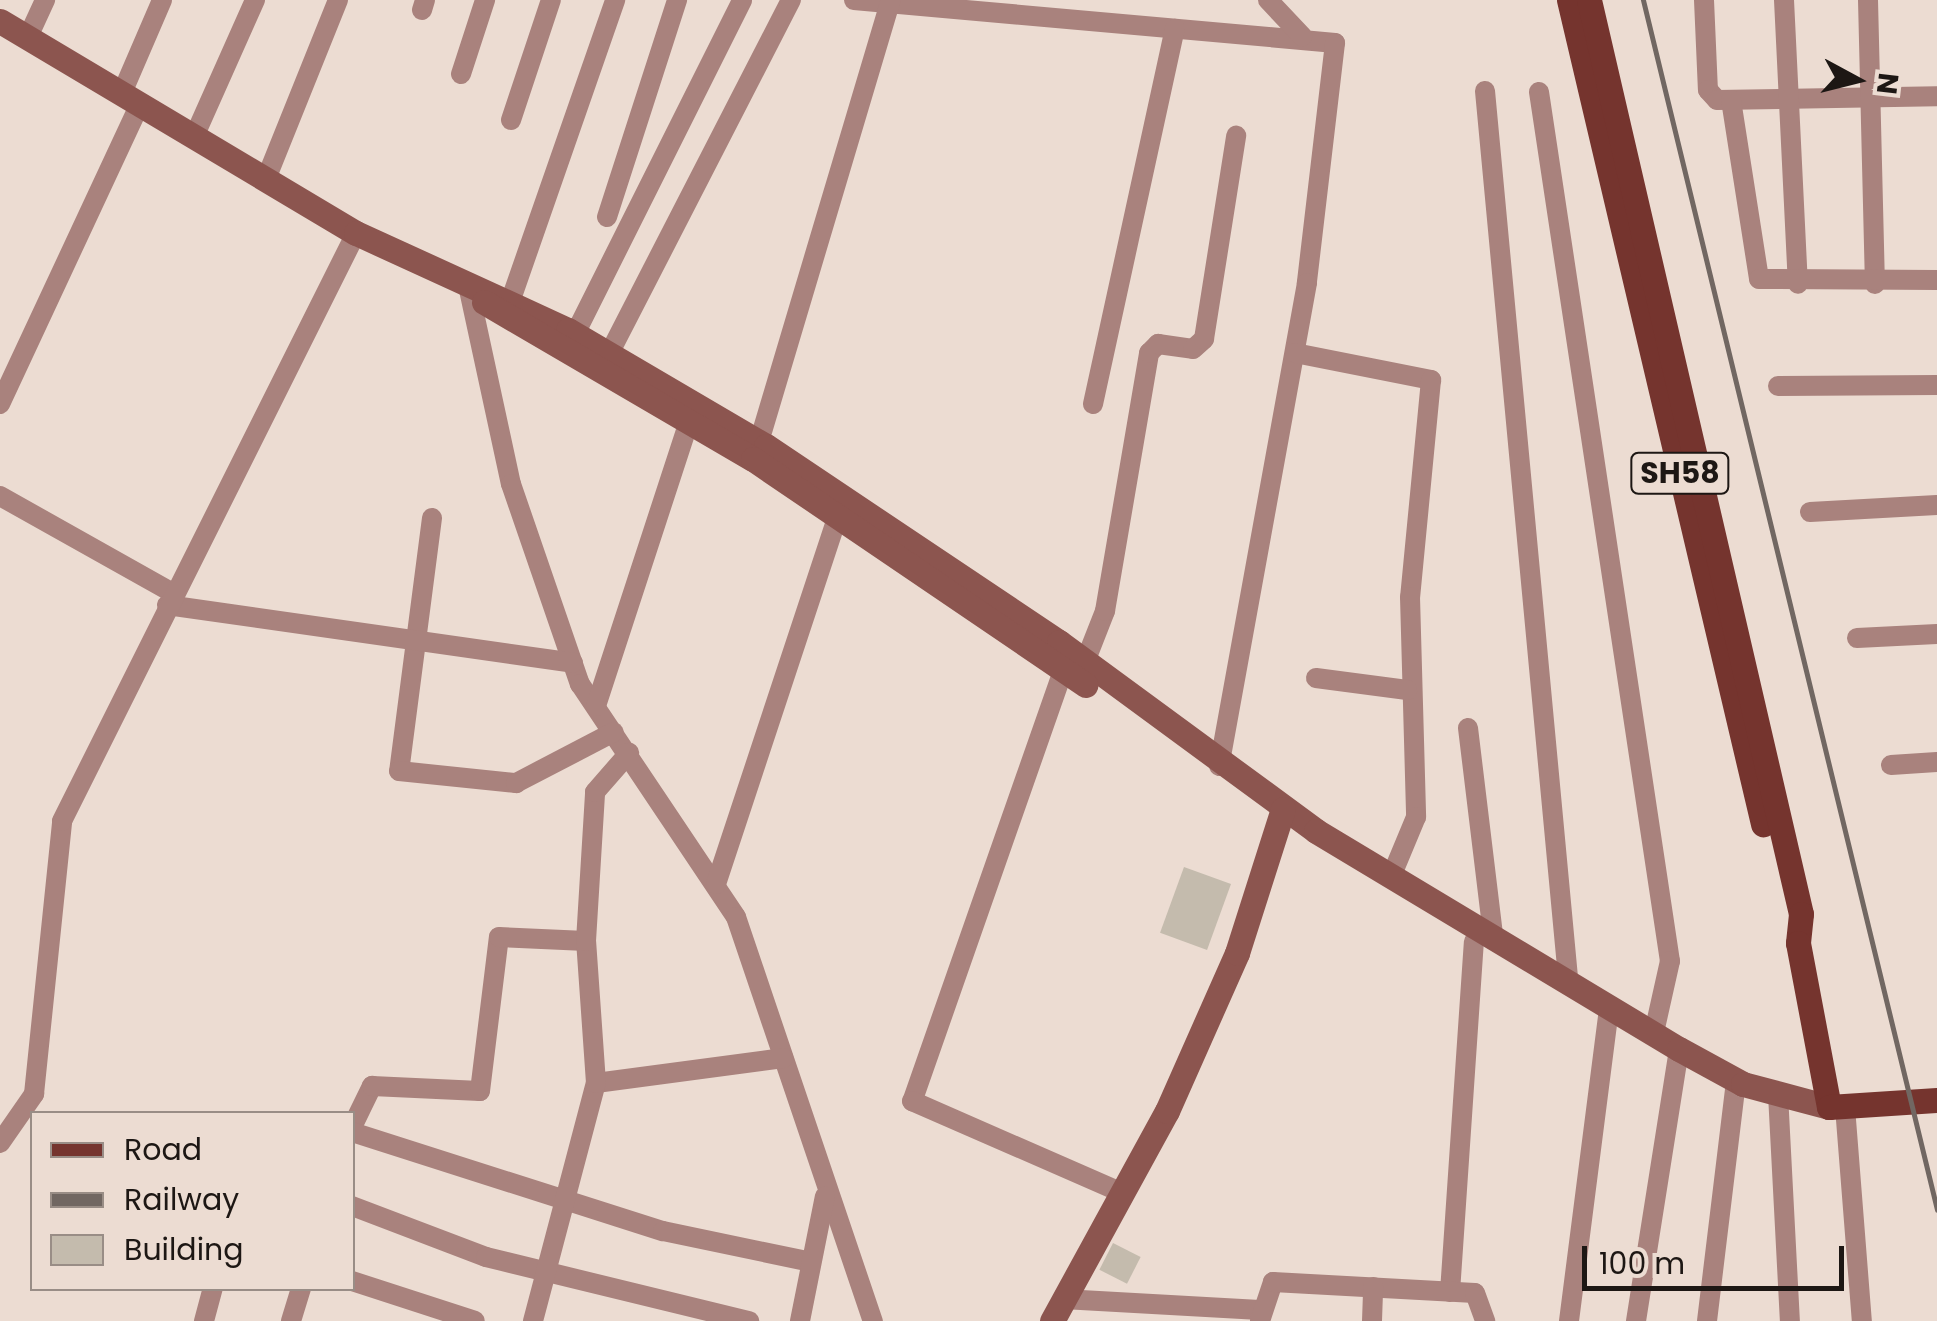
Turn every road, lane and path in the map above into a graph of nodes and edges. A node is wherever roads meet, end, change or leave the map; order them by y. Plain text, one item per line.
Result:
1 (45, 0) edge
2 (162, 0) edge
3 (255, 0) edge
4 (338, 0) edge
5 (485, 0) edge
6 (551, 0) edge
7 (615, 0) edge
8 (677, 0) edge
9 (742, 0) edge
10 (791, 0) edge
11 (854, 0) edge
12 (1268, 0) edge
13 (1569, 0) edge
14 (1589, 0) edge
15 (1704, 0) edge
16 (1784, 0) edge
17 (1868, 0) edge
18 (887, 4) edge
19 (0, 20) edge
20 (1175, 30) junction
21 (1302, 36) junction
22 (28, 37) junction
23 (460, 74) dead end
24 (1485, 91) dead end
25 (1539, 92) dead end
26 (1937, 96) edge
27 (1870, 98) junction
28 (131, 99) junction
29 (1731, 100) junction
30 (1787, 101) junction
31 (511, 120) dead end
32 (1236, 136) dead end
33 (194, 137) junction
34 (266, 179) junction
35 (608, 217) dead end
36 (356, 232) junction
37 (1937, 280) edge
38 (1798, 284) junction
39 (1874, 284) junction
40 (471, 291) junction
41 (509, 305) junction
42 (575, 334) junction
43 (1295, 352) junction
44 (609, 354) junction
45 (1937, 385) edge
46 (1778, 386) dead end
47 (0, 404) edge
48 (1093, 404) dead end
49 (688, 424) junction
50 (759, 442) junction
51 (0, 496) edge
52 (1937, 505) edge
53 (841, 508) junction
54 (1810, 512) dead end
55 (432, 518) dead end
56 (170, 599) junction
57 (1937, 634) edge
58 (1857, 638) dead end
59 (413, 645) junction
60 (573, 663) junction
61 (1075, 665) junction
62 (1316, 678) dead end
63 (1408, 690) junction
64 (596, 706) junction
65 (1468, 728) dead end
66 (614, 732) junction
67 (629, 753) junction
68 (1937, 762) edge
69 (1892, 764) dead end
70 (1219, 766) junction
71 (1281, 816) junction
72 (1391, 877) junction
73 (716, 884) junction
74 (1484, 938) junction
75 (586, 941) junction
76 (1798, 943) junction
77 (1568, 976) junction
78 (1608, 1016) junction
79 (1669, 1041) junction
80 (783, 1058) junction
81 (1736, 1080) junction
82 (596, 1083) junction
83 (1778, 1094) junction
84 (1937, 1100) edge
85 (1837, 1107) junction
86 (29, 1115) edge
87 (355, 1123) edge
88 (355, 1130) edge
89 (0, 1143) edge
90 (826, 1192) junction
91 (1120, 1192) junction
92 (568, 1199) junction
93 (355, 1207) edge
94 (812, 1262) junction
95 (546, 1268) junction
96 (355, 1282) edge
97 (1373, 1287) junction
98 (212, 1291) edge
99 (300, 1291) edge
100 (1450, 1292) junction
101 (1057, 1310) edge
102 (1260, 1316) edge
103 (204, 1321) edge
104 (291, 1321) edge
105 (475, 1321) edge
106 (533, 1321) edge
107 (749, 1321) edge
108 (800, 1321) edge
109 (873, 1321) edge
110 (1372, 1321) edge
111 (1485, 1321) edge
112 (1569, 1321) edge
113 (1636, 1321) edge
114 (1707, 1321) edge
115 (1790, 1321) edge
116 (1862, 1321) edge

1 - 22 street
2 - 28 street
3 - 33 street
4 - 34 street
5 - 23 street
6 - 31 street
7 - 41 street
8 - 35 street
9 - 42 street
10 - 44 street
11 - 18 street
12 - 21 street
13 - 76 main road, SH58
14 - 76 main road, SH58
15 - 29 street
16 - 30 street
17 - 27 street
18 - 20 street
18 - 50 street
19 - 22 main road
20 - 21 street
20 - 48 street
21 - 43 street
22 - 28 main road
24 - 77 street
25 - 79 street
26 - 27 street
27 - 30 street
27 - 39 street
28 - 33 main road
28 - 47 street
29 - 30 street
29 - 38 street
30 - 38 street
32 - 61 street
33 - 34 main road
34 - 36 main road
36 - 40 main road
36 - 56 street
37 - 39 street
38 - 39 street
40 - 41 main road
40 - 49 main road
40 - 60 street
41 - 42 main road
42 - 44 main road
43 - 63 street
43 - 70 street
44 - 50 main road
45 - 46 street
49 - 53 main road
49 - 64 street
50 - 53 main road
51 - 56 street
52 - 54 street
53 - 61 main road
53 - 73 street
55 - 59 street
56 - 59 street
56 - 86 street
57 - 58 street
59 - 60 street
59 - 66 street
60 - 64 street
61 - 70 main road
61 - 71 main road
61 - 91 street
62 - 63 street
63 - 72 street
64 - 66 street
65 - 74 street
66 - 67 street
67 - 73 street
67 - 75 street
68 - 69 street
70 - 71 main road
71 - 72 main road
71 - 74 main road
71 - 91 main road
72 - 74 main road
73 - 80 street
74 - 77 main road
74 - 78 main road
74 - 100 street
75 - 82 street
75 - 87 street
76 - 85 main road, SH58
77 - 79 main road
78 - 79 main road
78 - 112 street
79 - 81 main road
79 - 113 street
80 - 82 street
80 - 90 street
81 - 83 main road
81 - 114 street
82 - 92 street
83 - 85 main road
83 - 115 street
84 - 85 main road
85 - 116 street
86 - 89 street
88 - 92 street
90 - 94 street
90 - 109 street
91 - 101 main road
92 - 94 street
92 - 95 street
93 - 95 street
94 - 108 street
95 - 106 street
95 - 107 street
96 - 105 street
97 - 100 street
97 - 102 street
97 - 110 street
98 - 103 street
99 - 104 street
100 - 111 street
101 - 102 street

